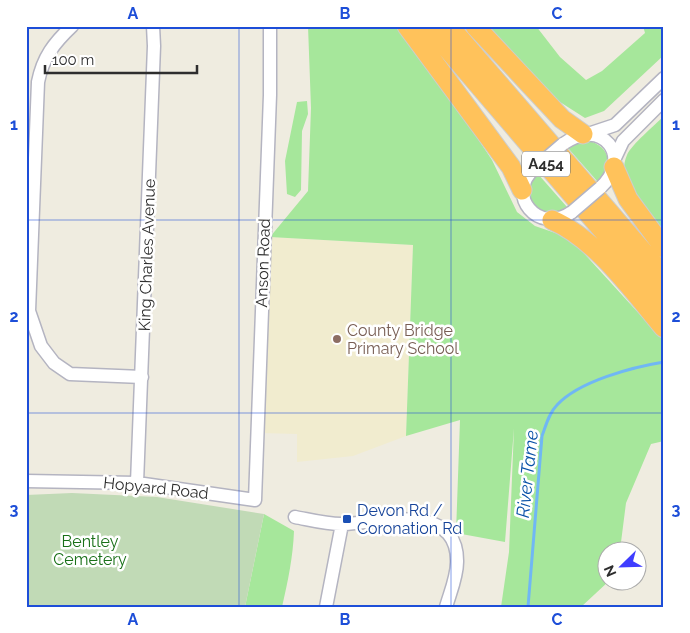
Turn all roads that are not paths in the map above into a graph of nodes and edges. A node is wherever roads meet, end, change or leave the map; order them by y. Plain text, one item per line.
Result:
1 (72, 26) edge
2 (153, 26) edge
3 (270, 26) edge
4 (407, 26) edge
5 (428, 26) edge
6 (449, 26) edge
7 (475, 26) edge
8 (664, 78) edge
9 (664, 100) edge
10 (586, 134) junction
11 (614, 162) junction
12 (522, 190) junction
13 (552, 220) junction
14 (664, 248) edge
15 (664, 276) edge
16 (664, 302) edge
17 (664, 328) edge
18 (142, 378) junction
19 (26, 481) edge
20 (137, 483) junction
21 (255, 500) joint
22 (295, 517) dead end
23 (342, 524) junction
24 (326, 607) edge
25 (446, 607) edge

1 - 18 street
2 - 18 street, King Charles Avenue
3 - 21 street, Anson Road
4 - 12 highway
5 - 16 highway, A454
6 - 15 highway, A454
7 - 10 highway
8 - 10 street
9 - 11 street
10 - 11 street
10 - 12 street, bridge
11 - 13 street, bridge
11 - 14 highway
12 - 13 street
13 - 17 highway
18 - 20 street, King Charles Avenue
19 - 20 street, Hopyard Road
20 - 21 street, Hopyard Road
22 - 23 street
23 - 24 street
23 - 25 street

